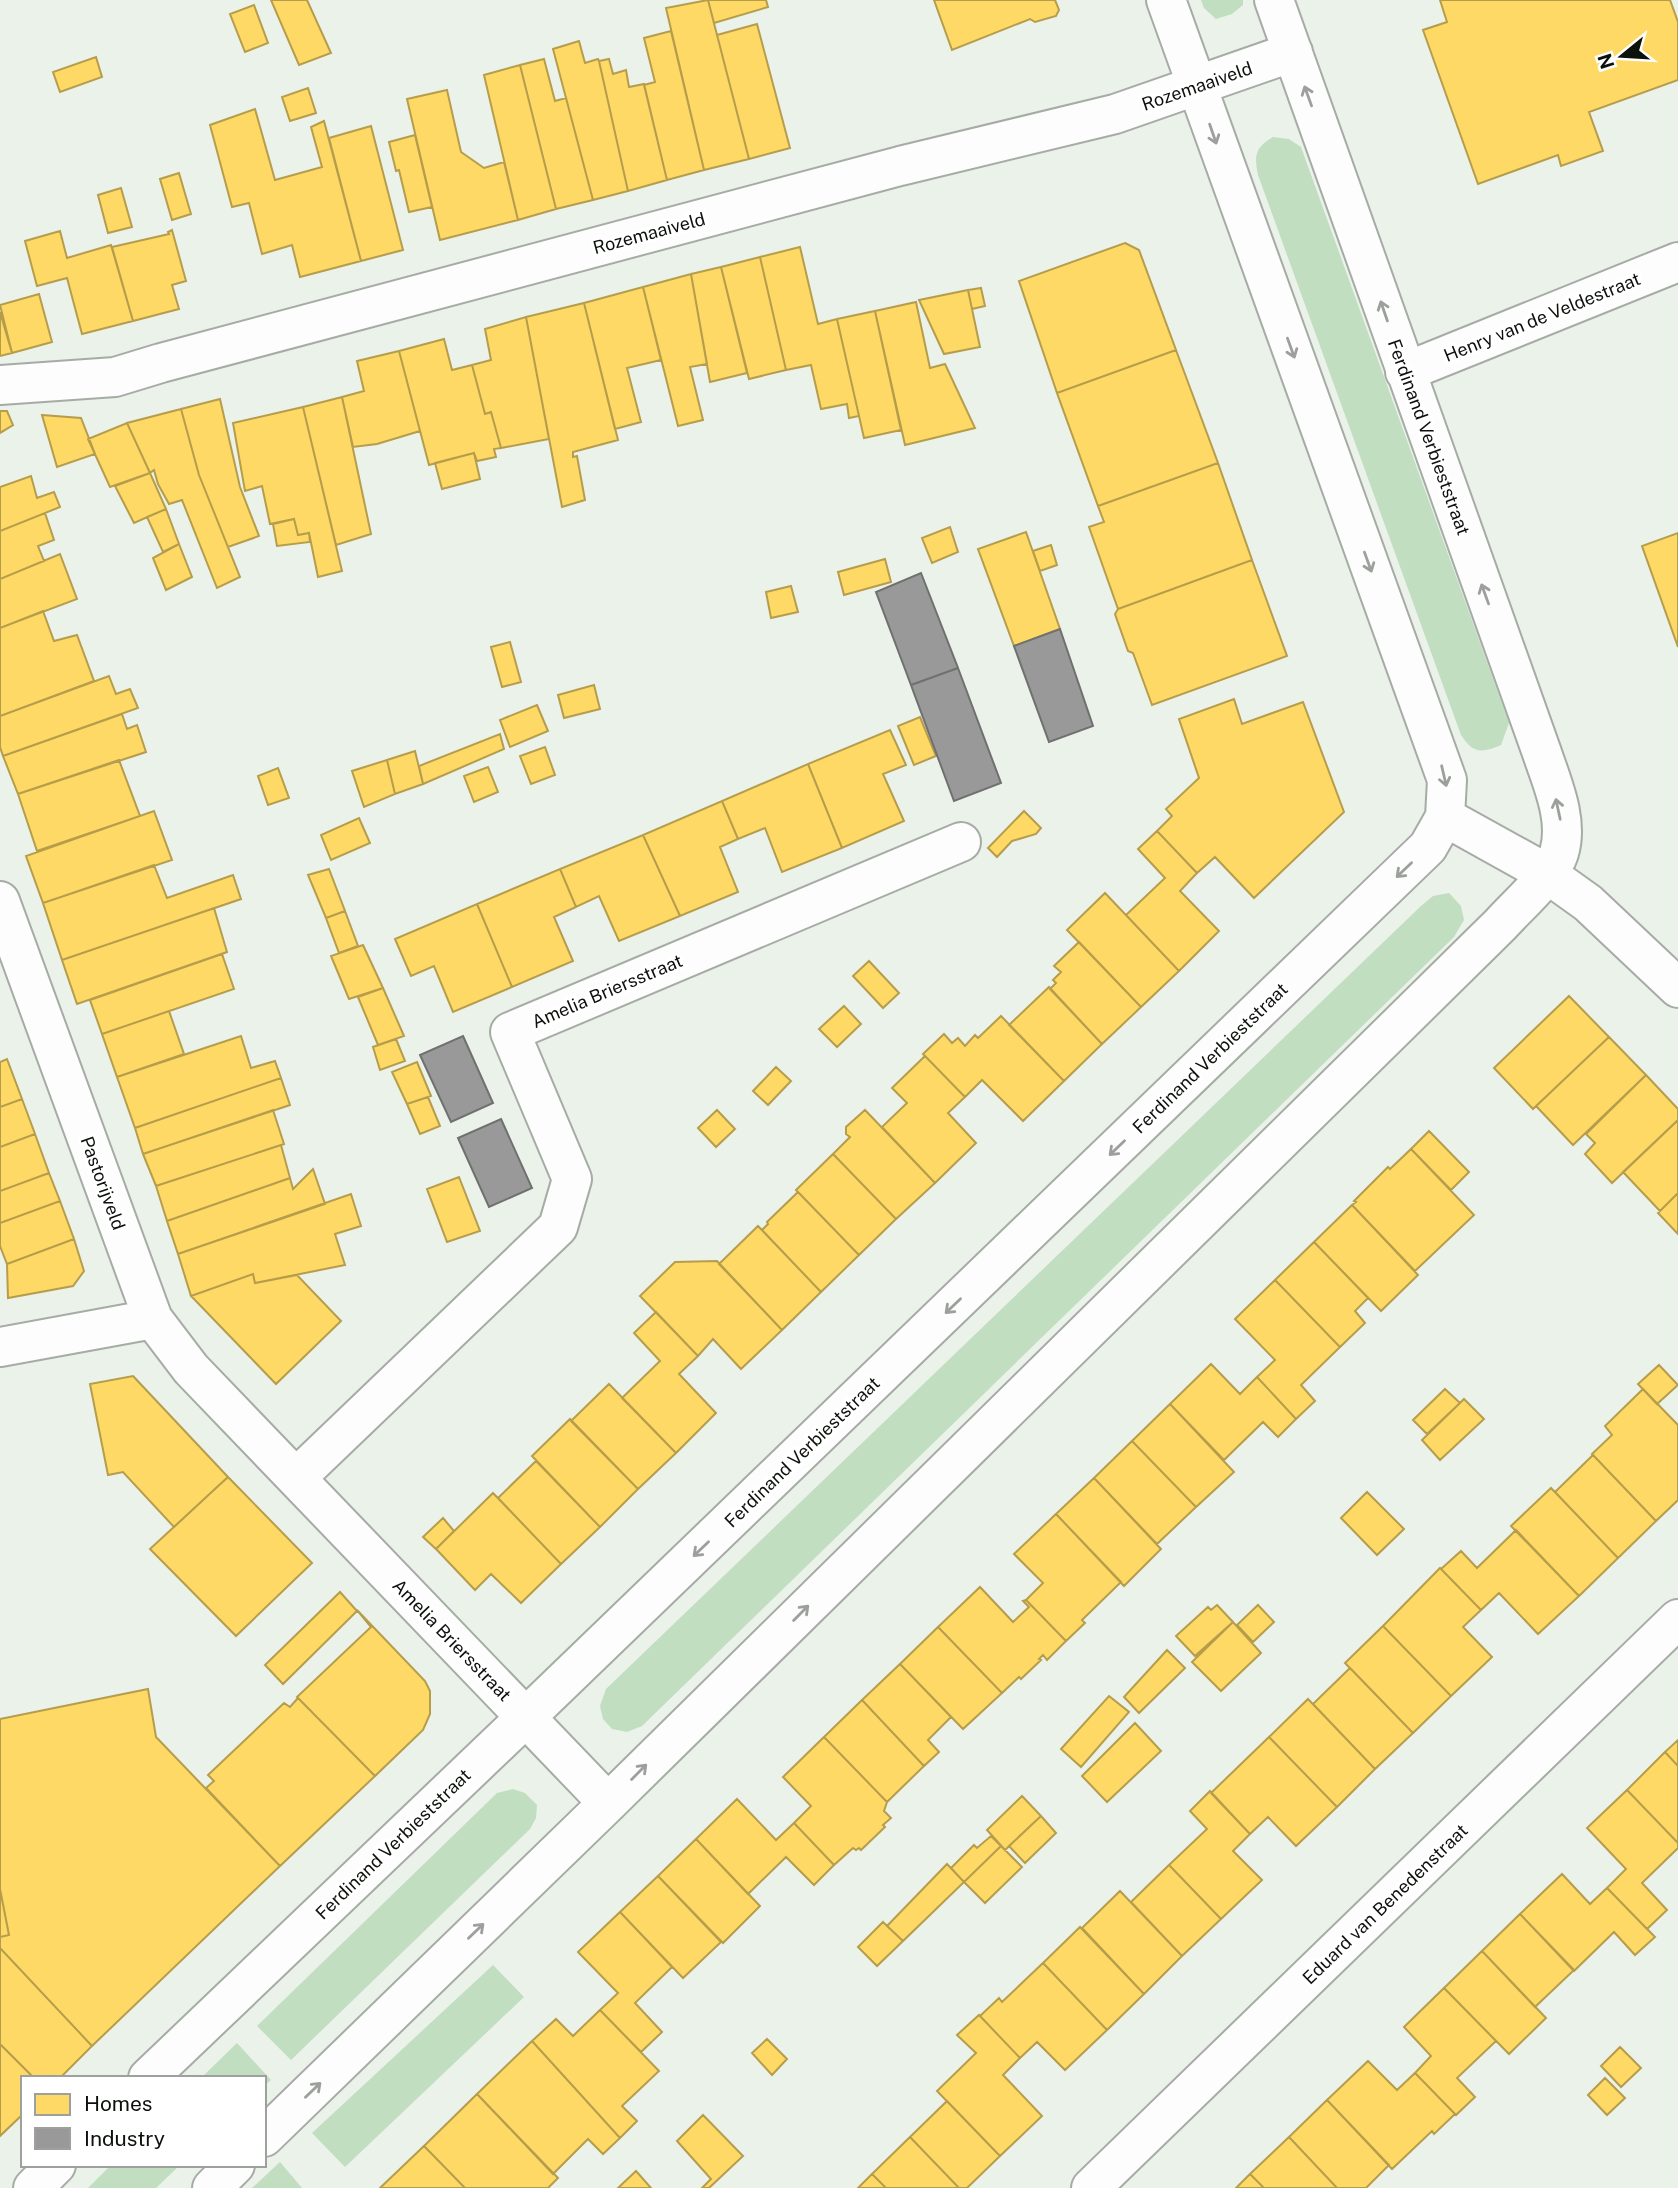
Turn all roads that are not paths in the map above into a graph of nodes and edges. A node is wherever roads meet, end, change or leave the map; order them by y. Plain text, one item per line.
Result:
1 (1166, 0) edge
2 (1274, 0) edge
3 (1293, 52) junction
4 (1197, 87) junction
5 (1678, 262) edge
6 (1405, 372) junction
7 (0, 385) edge
8 (1445, 817) junction
9 (961, 842) dead end
10 (1546, 873) junction
11 (0, 901) edge
12 (1678, 988) edge
13 (153, 1319) junction
14 (0, 1347) edge
15 (296, 1478) junction
16 (1678, 1619) edge
17 (527, 1717) junction
18 (608, 1803) junction
19 (150, 2076) edge
20 (266, 2135) edge
21 (55, 2167) edge
22 (233, 2167) edge
23 (33, 2188) edge
24 (212, 2188) edge
25 (1091, 2188) edge

1 - 4 street, Ferdinand Verbieststraat
2 - 3 street, Ferdinand Verbieststraat
3 - 4 street, Rozemaaiveld
6 -> 3 street, Ferdinand Verbieststraat
4 - 7 street, Rozemaaiveld
4 -> 8 street, Ferdinand Verbieststraat
5 - 6 street, Henry van de Veldestraat
10 -> 6 street, Ferdinand Verbieststraat
8 - 10 street
8 -> 17 street, Ferdinand Verbieststraat
9 - 15 street, Amelia Briersstraat
10 - 12 street
18 -> 10 street, Ferdinand Verbieststraat
11 - 13 street, Pastorijveld
13 - 14 street
13 - 15 street, Amelia Briersstraat
15 - 17 street, Amelia Briersstraat
16 - 25 street, Eduard van Benedenstraat
17 - 18 street, Amelia Briersstraat
17 - 19 street, Ferdinand Verbieststraat
20 -> 18 street, Ferdinand Verbieststraat
21 - 23 street
22 - 24 street

